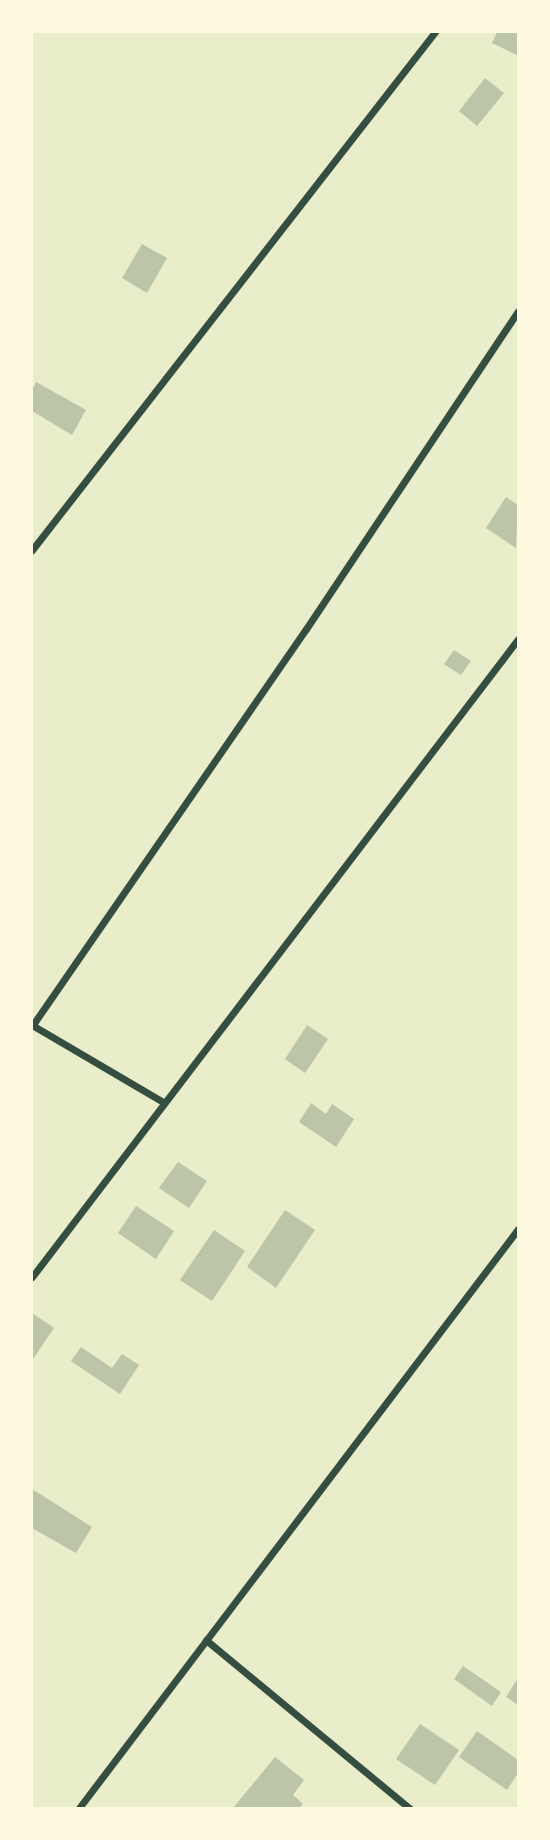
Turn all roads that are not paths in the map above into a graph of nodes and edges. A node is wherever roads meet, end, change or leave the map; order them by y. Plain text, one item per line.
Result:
1 (435, 32) edge
2 (519, 311) edge
3 (32, 550) edge
4 (519, 639) edge
5 (32, 1026) edge
6 (163, 1102) junction
7 (519, 1229) edge
8 (32, 1277) edge
9 (205, 1640) junction
10 (79, 1808) edge
11 (409, 1808) edge

1 - 3 street
2 - 5 street
4 - 6 street
5 - 6 street
6 - 8 street
7 - 9 street
9 - 10 street
9 - 11 street

